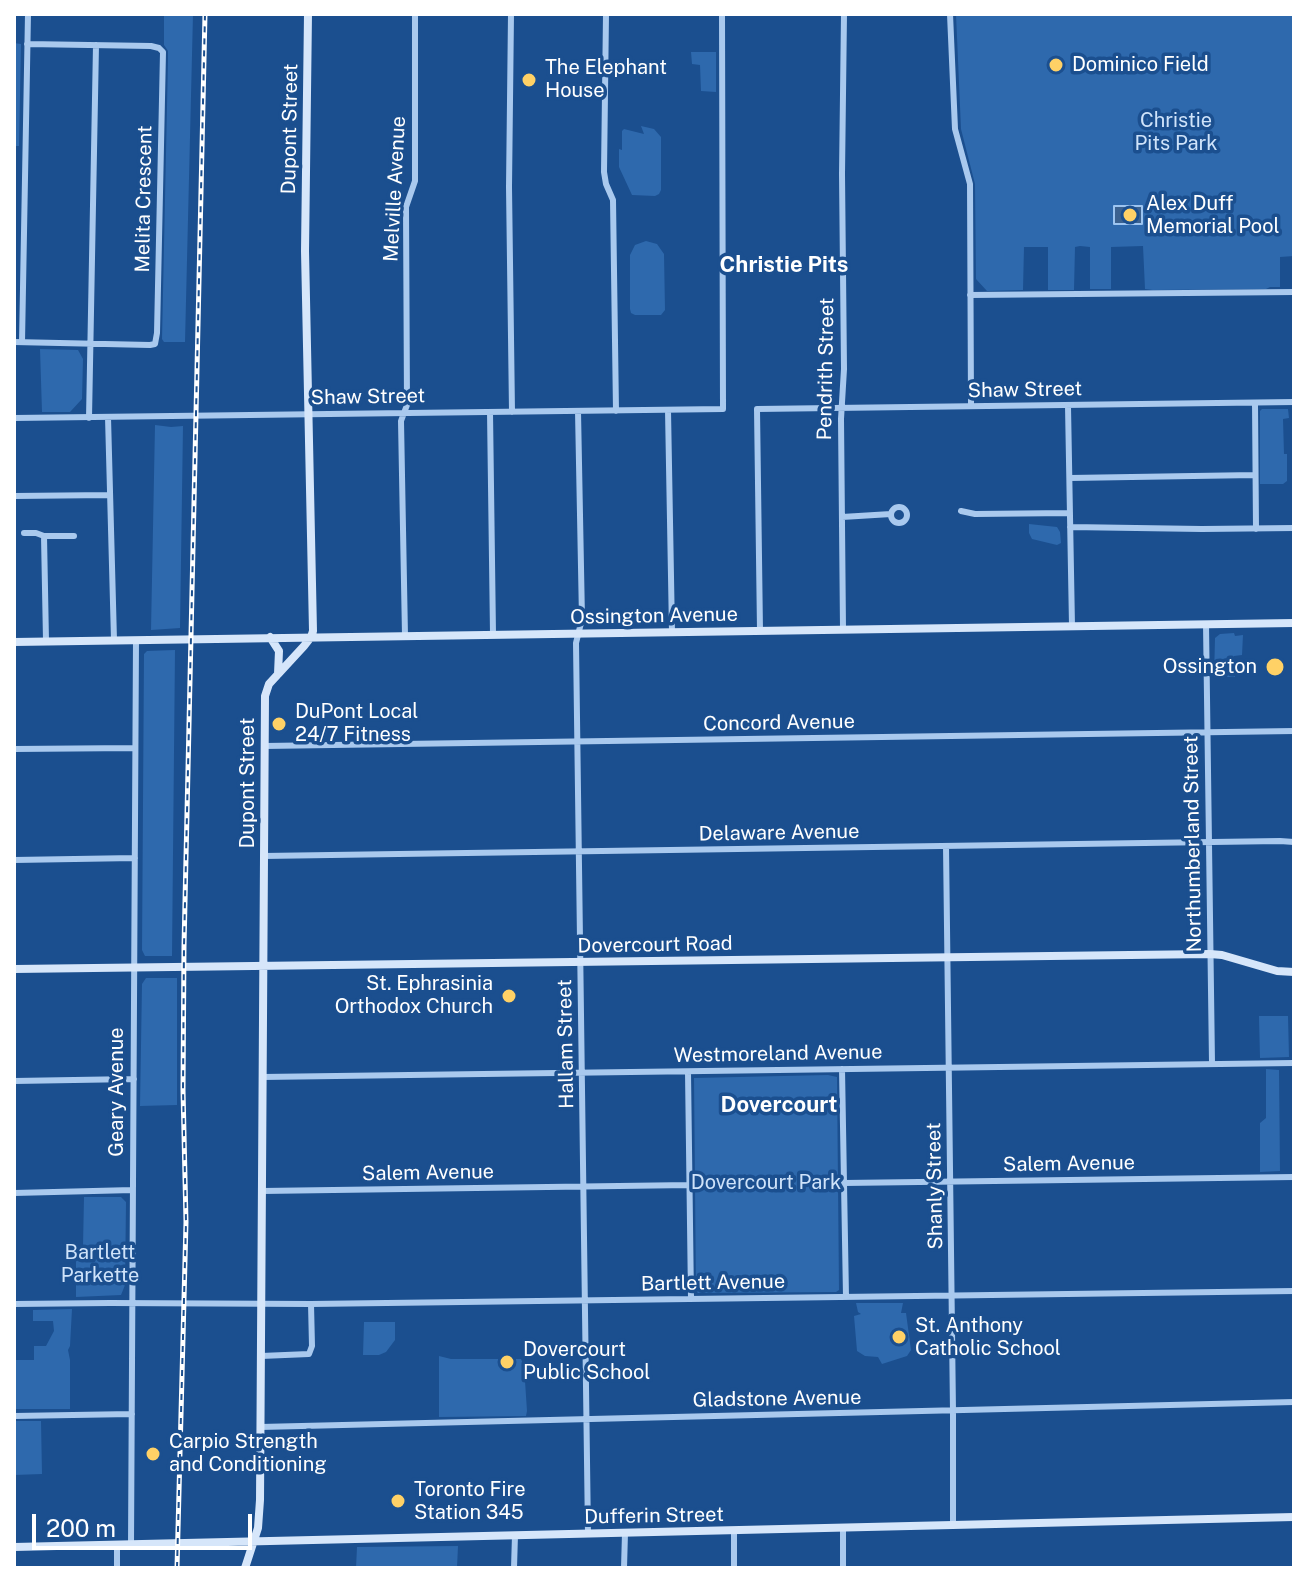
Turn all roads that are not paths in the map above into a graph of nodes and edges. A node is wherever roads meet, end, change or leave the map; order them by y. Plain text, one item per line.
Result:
1 (28, 14) edge
2 (308, 14) edge
3 (415, 14) edge
4 (511, 14) edge
5 (606, 14) edge
6 (722, 14) edge
7 (844, 14) edge
8 (950, 14) edge
9 (27, 44) junction
10 (96, 45) junction
11 (1294, 292) edge
12 (970, 295) junction
13 (18, 342) edge
14 (90, 344) junction
15 (1294, 402) edge
16 (1255, 403) junction
17 (971, 406) junction
18 (1068, 406) junction
19 (843, 408) junction
20 (668, 410) junction
21 (578, 411) junction
22 (616, 411) junction
23 (490, 412) junction
24 (512, 412) junction
25 (405, 413) junction
26 (308, 414) junction
27 (108, 417) junction
28 (14, 418) edge
29 (89, 418) junction
30 (1255, 475) junction
31 (1070, 478) junction
32 (110, 495) junction
33 (14, 496) edge
34 (961, 511) dead end
35 (1070, 513) junction
36 (891, 514) dead end
37 (842, 517) junction
38 (1070, 527) junction
39 (1294, 528) edge
40 (1256, 529) junction
41 (24, 533) dead end
42 (44, 536) junction
43 (74, 536) dead end
44 (1294, 623) edge
45 (1206, 624) junction
46 (1072, 626) junction
47 (843, 629) junction
48 (760, 631) junction
49 (672, 632) junction
50 (493, 634) junction
51 (578, 634) junction
52 (405, 636) junction
53 (270, 637) junction
54 (311, 637) junction
55 (114, 640) junction
56 (136, 640) junction
57 (46, 641) junction
58 (14, 642) edge
59 (277, 675) junction
60 (1294, 731) edge
61 (1207, 732) junction
62 (578, 743) junction
63 (264, 746) junction
64 (135, 748) junction
65 (14, 749) edge
66 (1294, 842) edge
67 (1209, 843) junction
68 (946, 846) junction
69 (579, 852) junction
70 (263, 856) junction
71 (135, 858) junction
72 (14, 860) edge
73 (1210, 954) junction
74 (947, 957) junction
75 (581, 962) junction
76 (263, 966) junction
77 (134, 967) junction
78 (14, 969) edge
79 (1294, 972) edge
80 (1212, 1063) junction
81 (1294, 1063) edge
82 (949, 1068) junction
83 (842, 1069) junction
84 (582, 1072) junction
85 (688, 1072) junction
86 (262, 1077) junction
87 (134, 1079) junction
88 (14, 1081) edge
89 (1294, 1177) edge
90 (951, 1182) junction
91 (844, 1183) junction
92 (690, 1185) junction
93 (584, 1187) junction
94 (133, 1190) junction
95 (262, 1191) junction
96 (14, 1193) edge
97 (1294, 1291) edge
98 (952, 1296) junction
99 (846, 1297) junction
100 (691, 1299) junction
101 (585, 1301) junction
102 (132, 1303) junction
103 (14, 1304) edge
104 (261, 1304) junction
105 (311, 1304) junction
106 (261, 1356) junction
107 (1294, 1402) edge
108 (953, 1411) junction
109 (132, 1414) junction
110 (14, 1416) edge
111 (586, 1420) junction
112 (260, 1427) junction
113 (1294, 1517) edge
114 (953, 1525) junction
115 (843, 1527) junction
116 (734, 1530) junction
117 (625, 1533) junction
118 (588, 1534) junction
119 (515, 1535) junction
120 (255, 1541) junction
121 (131, 1544) junction
122 (117, 1545) junction
123 (14, 1547) edge
124 (117, 1568) edge
125 (245, 1568) edge
126 (514, 1568) edge
127 (624, 1568) edge
128 (734, 1568) edge
129 (843, 1568) edge

1 - 9 street
2 - 26 main road, Dupont Street
3 - 25 street, Melville Avenue
4 - 24 street
5 - 22 street
6 - 20 street, Shaw Street
7 - 19 street, Pendrith Street
8 - 12 street
9 - 10 street, Melita Crescent
9 - 13 street
10 - 14 street
10 - 14 street, Melita Crescent
11 - 12 street
12 - 17 street
13 - 14 street, Melita Crescent
14 - 29 street
15 - 16 street, Shaw Street
16 - 18 street, Shaw Street
16 - 30 street
17 - 18 street, Shaw Street
17 - 19 street, Shaw Street
18 - 31 street
19 - 37 street, Pendrith Street
19 - 48 street, Shaw Street
20 - 22 street, Shaw Street
20 - 49 street
21 - 22 street, Shaw Street
21 - 24 street, Shaw Street
21 - 51 street, Hallam Street
23 - 24 street, Shaw Street
23 - 25 street, Shaw Street
23 - 50 street
25 - 26 street, Shaw Street
25 - 52 street, Melville Avenue
26 - 27 street, Shaw Street
26 - 54 main road, Dupont Street
27 - 29 street, Shaw Street
27 - 32 street
28 - 29 street, Shaw Street
30 - 31 street
30 - 40 street
31 - 35 street
32 - 33 street
32 - 55 street
34 - 35 street
35 - 38 street
36 - 37 street
37 - 47 street, Pendrith Street
38 - 40 street
38 - 46 street
39 - 40 street
41 - 42 street
42 - 43 street
42 - 57 street
44 - 45 main road, Ossington Avenue
45 - 46 main road, Ossington Avenue
45 - 61 street, Northumberland Street
46 - 47 main road, Ossington Avenue
47 - 48 main road, Ossington Avenue
48 - 49 main road, Ossington Avenue
49 - 51 main road, Ossington Avenue
50 - 51 main road, Ossington Avenue
50 - 52 main road, Ossington Avenue
51 - 62 street, Hallam Street
52 - 54 main road, Ossington Avenue
53 - 54 main road, Ossington Avenue
53 - 56 main road, Ossington Avenue
53 - 59 main road
54 - 59 main road, Dupont Street
55 - 56 main road, Ossington Avenue
55 - 57 main road, Ossington Avenue
56 - 64 street, Geary Avenue
57 - 58 main road, Ossington Avenue
59 - 63 main road, Dupont Street
60 - 61 street, Concord Avenue
61 - 62 street, Concord Avenue
61 - 67 street, Northumberland Street
62 - 63 street, Concord Avenue
62 - 69 street, Hallam Street
63 - 70 main road, Dupont Street
64 - 65 street
64 - 71 street, Geary Avenue
66 - 67 street, Delaware Avenue
67 - 68 street, Delaware Avenue
67 - 73 street, Northumberland Street
68 - 69 street, Delaware Avenue
68 - 74 street, Shanly Street
69 - 70 street, Delaware Avenue
69 - 75 street, Hallam Street
70 - 76 main road, Dupont Street
71 - 72 street
71 - 77 street, Geary Avenue
73 - 74 main road, Dovercourt Road
73 - 79 main road, Dovercourt Road
73 - 80 street, Northumberland Street
74 - 75 main road, Dovercourt Road
74 - 82 street, Shanly Street
75 - 76 main road, Dovercourt Road
75 - 84 street, Hallam Street
76 - 77 main road, Dovercourt Road
76 - 86 main road, Dupont Street
77 - 78 main road, Dovercourt Road
77 - 87 street, Geary Avenue
80 - 81 street, Westmoreland Avenue
80 - 82 street, Westmoreland Avenue
82 - 83 street, Westmoreland Avenue
82 - 90 street, Shanly Street
83 - 85 street, Westmoreland Avenue
83 - 91 street
84 - 85 street, Westmoreland Avenue
84 - 86 street, Westmoreland Avenue
84 - 93 street, Hallam Street
85 - 92 street
86 - 95 main road, Dupont Street
87 - 88 street
87 - 94 street, Geary Avenue
89 - 90 street, Salem Avenue
90 - 91 street, Salem Avenue
90 - 98 street, Shanly Street
91 - 99 street
92 - 93 street, Salem Avenue
92 - 100 street
93 - 95 street, Salem Avenue
93 - 101 street, Hallam Street
94 - 96 street
94 - 102 street, Geary Avenue
95 - 104 main road, Dupont Street
97 - 98 street, Bartlett Avenue
98 - 99 street, Bartlett Avenue
98 - 108 street, Shanly Street
99 - 100 street, Bartlett Avenue
100 - 101 street, Bartlett Avenue
101 - 105 street, Bartlett Avenue
101 - 111 street, Hallam Street
102 - 103 street, Bartlett Avenue
102 - 104 street, Bartlett Avenue
102 - 109 street, Geary Avenue
104 - 105 street, Bartlett Avenue
104 - 106 main road, Dupont Street
105 - 106 street
106 - 112 main road, Dupont Street
107 - 108 street, Gladstone Avenue
108 - 111 street, Gladstone Avenue
108 - 114 street, Shanly Street
109 - 110 street
109 - 121 street, Geary Avenue
111 - 112 street, Gladstone Avenue
111 - 118 street, Hallam Street
112 - 120 main road, Dupont Street
113 - 114 main road, Dufferin Street
114 - 115 main road, Dufferin Street
115 - 116 main road, Dufferin Street
115 - 129 street
116 - 117 main road, Dufferin Street
116 - 128 street
117 - 118 main road, Dufferin Street
117 - 127 street
118 - 119 main road, Dufferin Street
119 - 120 main road, Dufferin Street
119 - 126 street
120 - 121 main road, Dufferin Street
120 - 125 main road, Dupont Street
121 - 122 main road, Dufferin Street
122 - 123 main road, Dufferin Street
122 - 124 street

